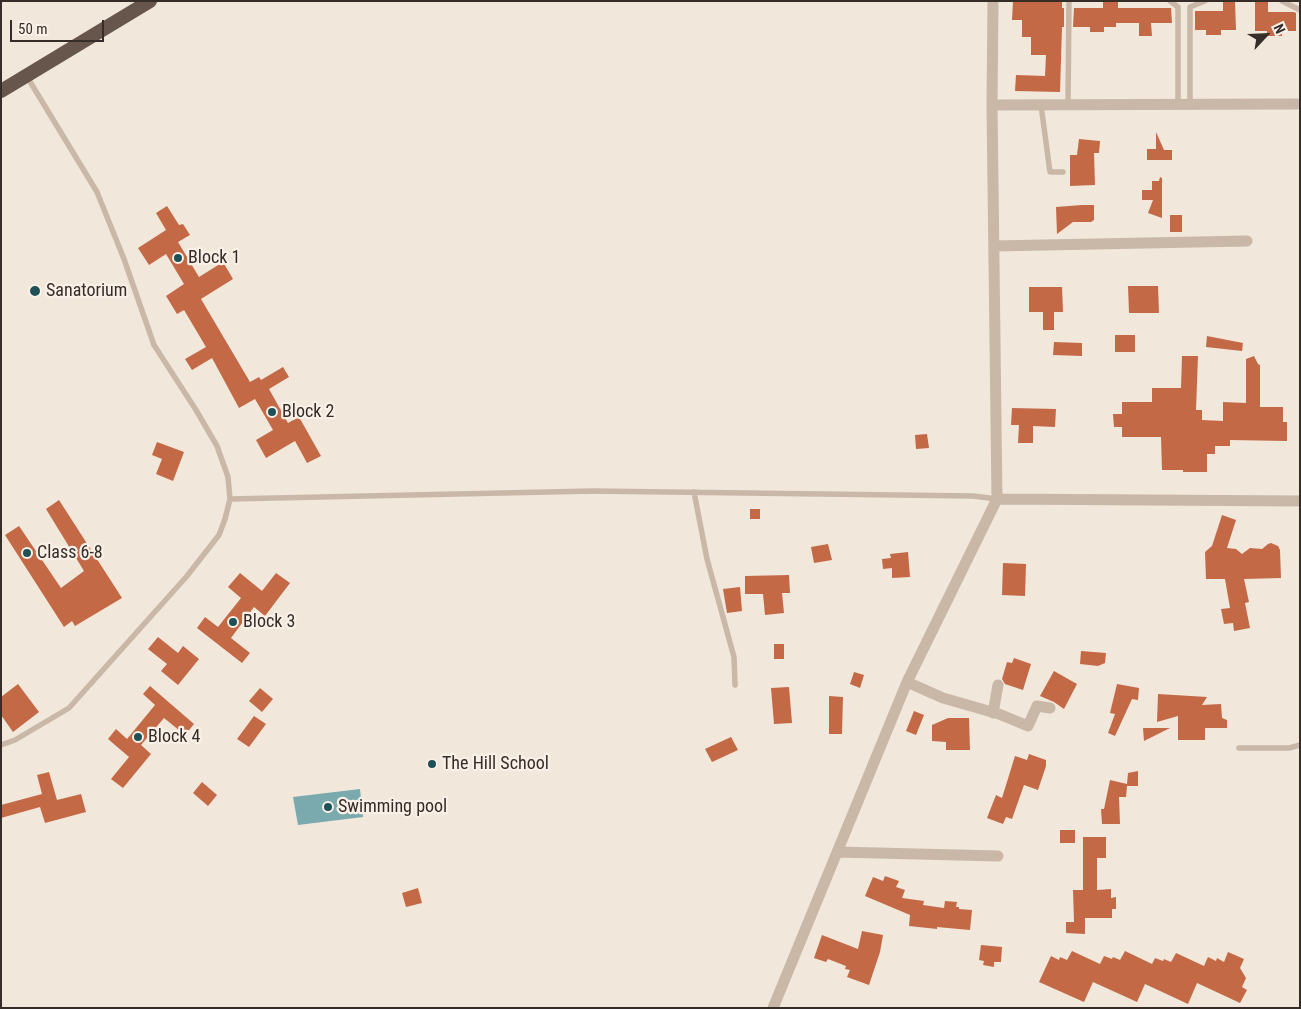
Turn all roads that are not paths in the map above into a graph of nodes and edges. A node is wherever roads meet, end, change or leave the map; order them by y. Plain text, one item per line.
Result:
1 (150, 1) edge
2 (993, 1) edge
3 (1070, 1) edge
4 (1170, 1) edge
5 (1205, 1) edge
6 (1282, 1) edge
7 (1300, 10) edge
8 (26, 75) junction
9 (1, 91) edge
10 (1299, 101) edge
11 (1068, 104) junction
12 (1178, 104) junction
13 (1190, 104) junction
14 (992, 105) junction
15 (1041, 105) junction
16 (1063, 172) dead end
17 (1247, 241) dead end
18 (994, 246) junction
19 (694, 492) junction
20 (230, 498) junction
21 (997, 500) junction
22 (1300, 501) edge
23 (907, 682) junction
24 (735, 685) dead end
25 (998, 685) dead end
26 (1050, 708) dead end
27 (993, 713) junction
28 (1, 745) edge
29 (1300, 745) edge
30 (1239, 748) dead end
31 (837, 852) junction
32 (998, 856) dead end
33 (773, 1008) edge

1 - 8 highway
2 - 14 street
3 - 11 lane
4 - 12 lane
5 - 13 lane
6 - 7 lane
8 - 9 highway
8 - 20 lane
10 - 13 street
11 - 12 street
11 - 15 street
12 - 13 street
14 - 15 street
14 - 18 street
15 - 16 lane
17 - 18 street
18 - 21 street
19 - 20 lane
19 - 21 lane
19 - 24 lane
20 - 28 lane
21 - 22 street
21 - 23 street
23 - 27 street
23 - 31 street
25 - 27 street
26 - 27 street
29 - 30 lane
31 - 32 street
31 - 33 street

